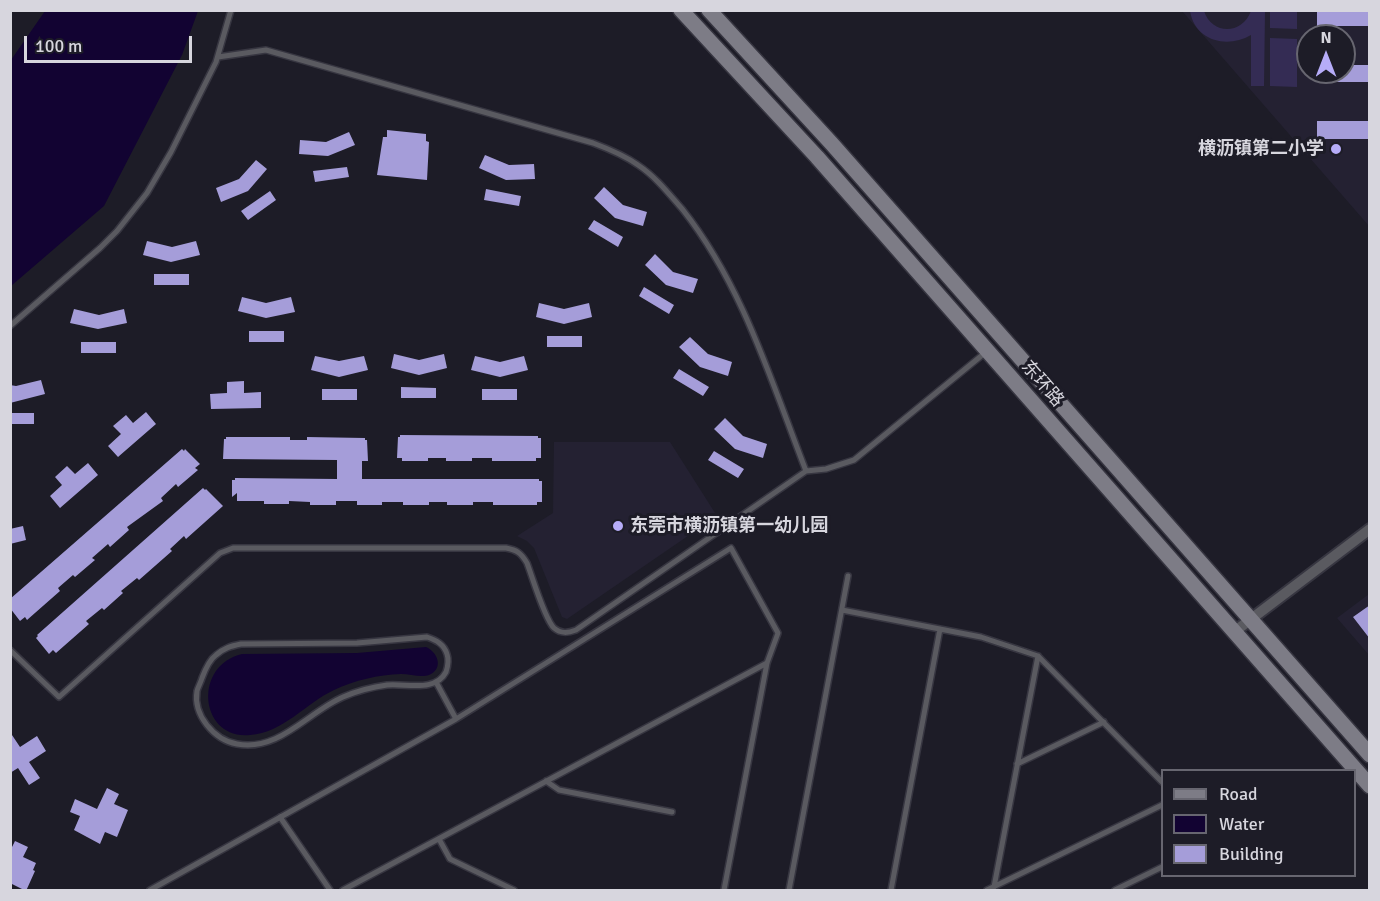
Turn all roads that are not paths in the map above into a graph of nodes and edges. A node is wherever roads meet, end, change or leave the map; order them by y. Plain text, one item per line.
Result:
1 (231, 10) edge
2 (681, 10) edge
3 (709, 10) edge
4 (218, 57) junction
5 (10, 326) edge
6 (987, 351) junction
7 (806, 471) junction
8 (1370, 529) edge
9 (848, 576) dead end
10 (842, 610) junction
11 (1251, 620) junction
12 (940, 629) junction
13 (1234, 632) junction
14 (10, 650) edge
15 (1038, 656) junction
16 (767, 663) junction
17 (436, 682) junction
18 (456, 719) junction
19 (1104, 722) junction
20 (1370, 755) edge
21 (1017, 764) junction
22 (1355, 769) edge
23 (1356, 770) edge
24 (1161, 781) edge
25 (546, 782) junction
26 (1370, 786) edge
27 (1161, 805) edge
28 (672, 812) dead end
29 (280, 817) junction
30 (439, 839) junction
31 (1161, 868) edge
32 (994, 887) junction
33 (150, 891) edge
34 (330, 891) edge
35 (343, 891) edge
36 (514, 891) edge
37 (724, 891) edge
38 (789, 891) edge
39 (891, 891) edge
40 (987, 891) edge
41 (1115, 891) edge

1 - 4 lane
2 - 6 main road, 东环路
3 - 11 main road, 东环路
4 - 5 lane
4 - 7 lane
6 - 7 lane
6 - 13 main road, 东环路
7 - 14 lane
8 - 11 street
9 - 10 lane
10 - 12 lane
10 - 38 lane
11 - 13 street
11 - 20 main road, 东环路
12 - 15 lane
12 - 39 lane
13 - 22 main road, 东环路
15 - 19 lane
15 - 21 lane
16 - 18 lane
16 - 25 lane
16 - 37 lane
17 - 17 lane
17 - 18 lane
18 - 29 lane
19 - 21 lane
19 - 24 lane
21 - 32 lane
23 - 26 main road, 东环路
25 - 28 lane
25 - 30 lane
27 - 32 lane
29 - 33 lane
29 - 34 lane
30 - 35 lane
30 - 36 lane
31 - 41 lane
32 - 40 lane

